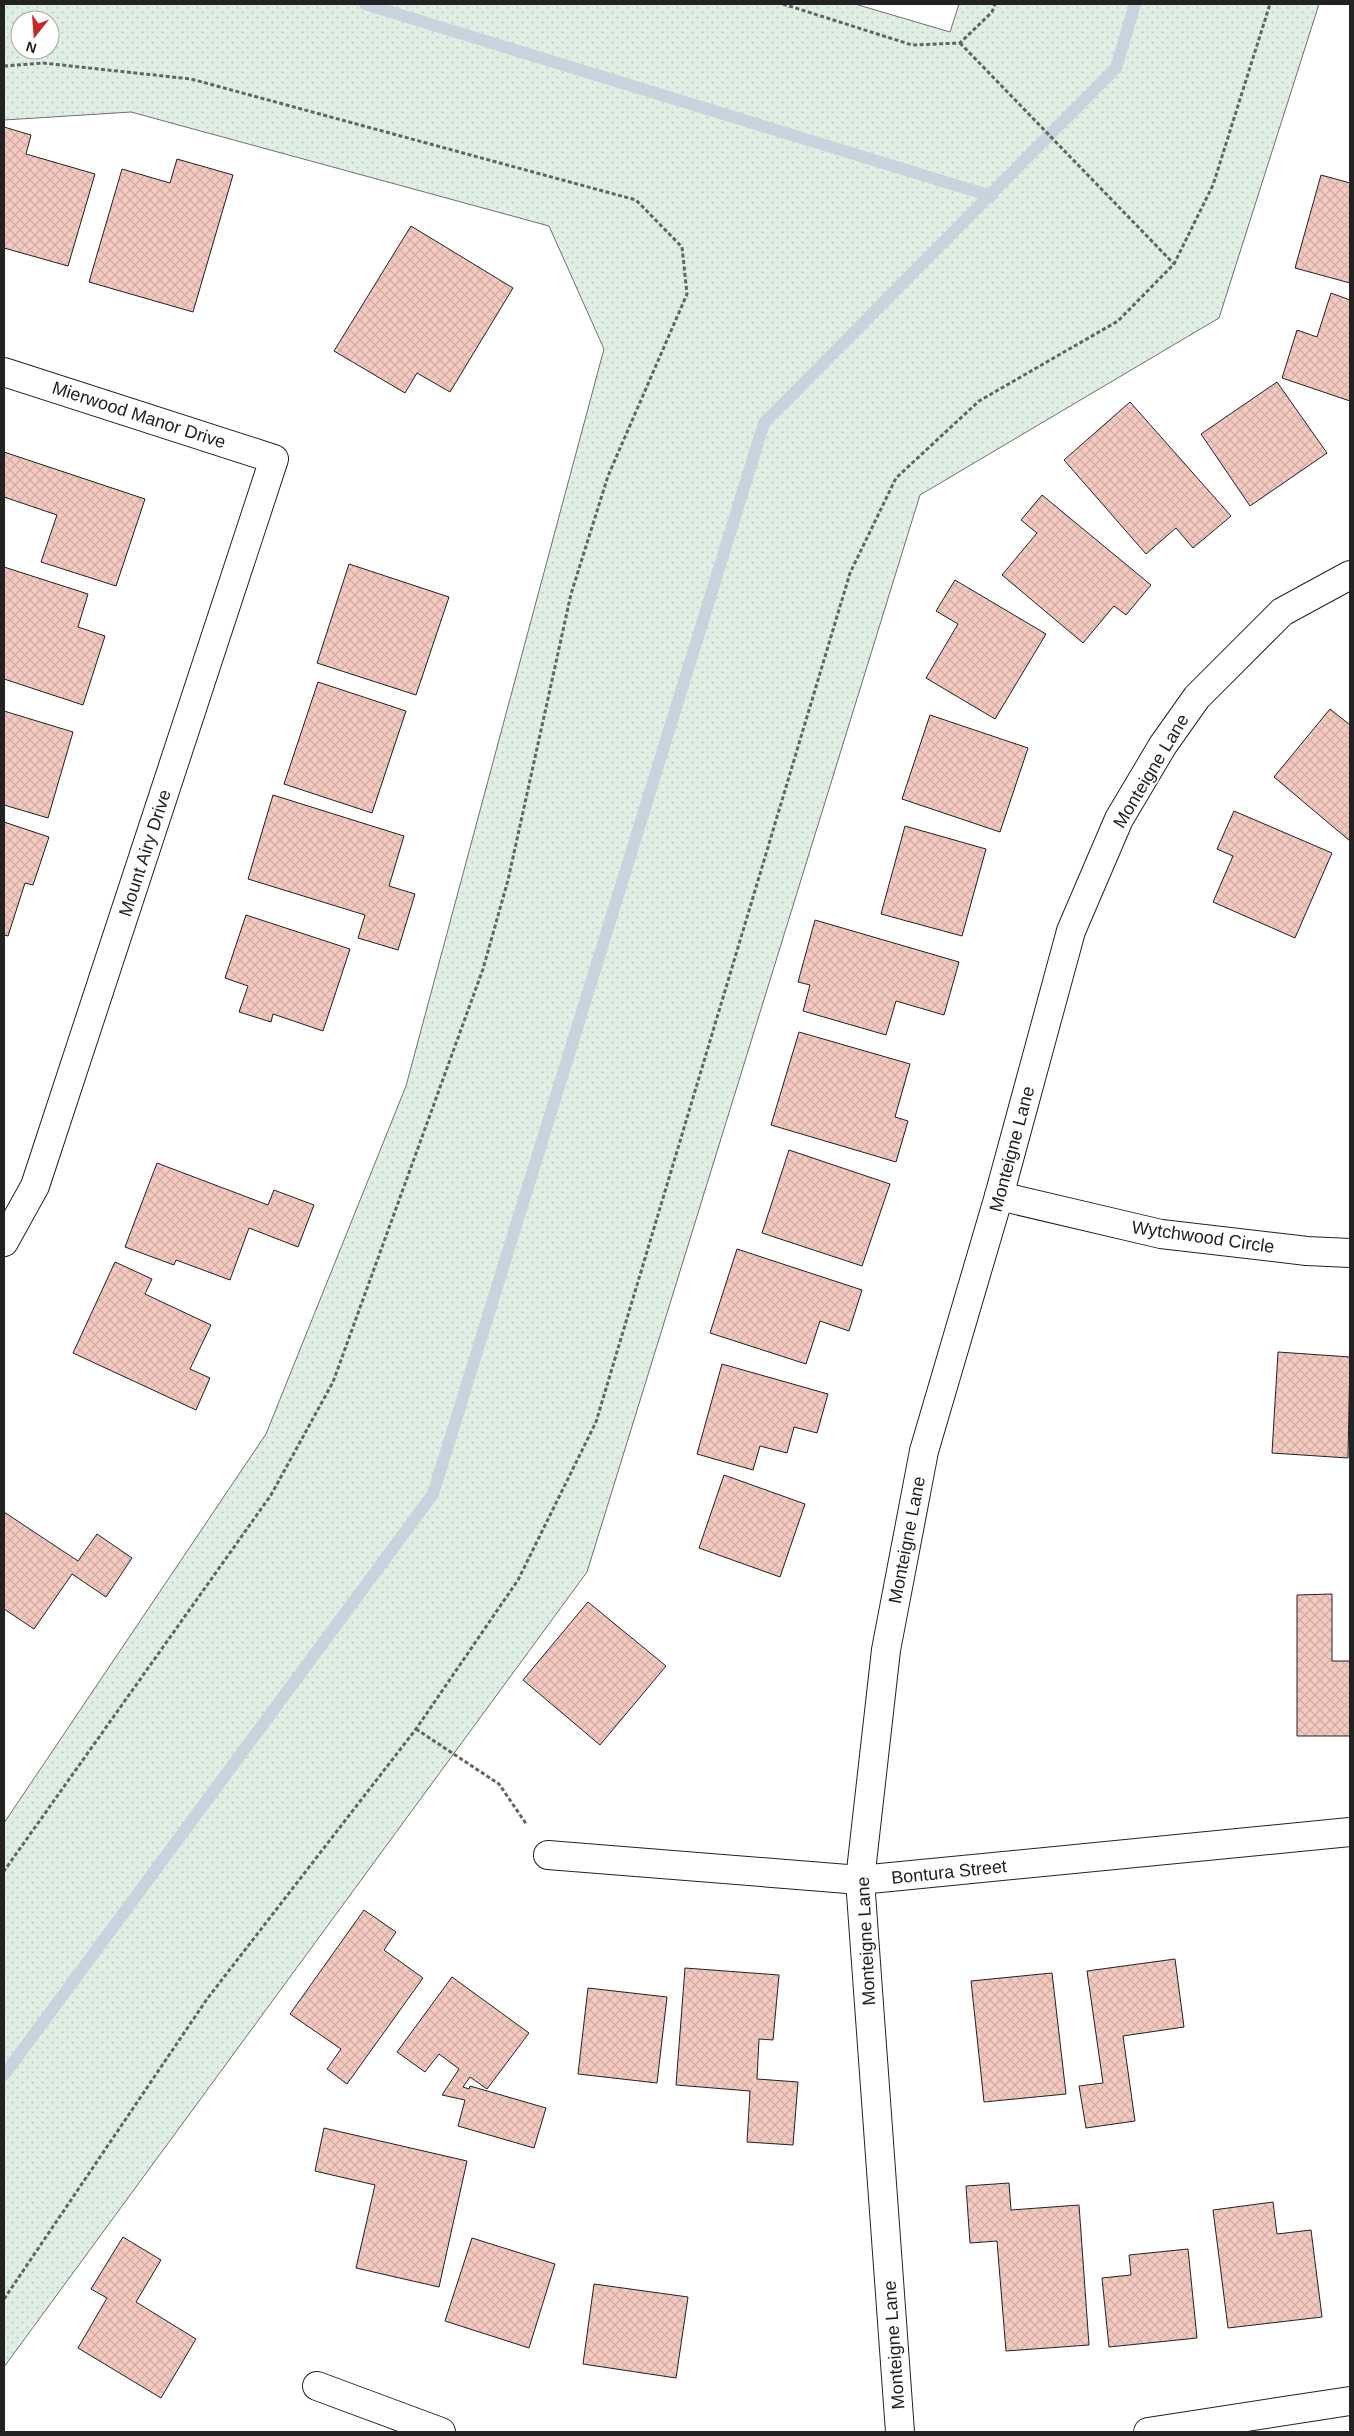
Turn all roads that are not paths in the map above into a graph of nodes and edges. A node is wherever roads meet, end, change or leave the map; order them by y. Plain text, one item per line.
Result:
1 (4, 372) edge
2 (274, 459) joint
3 (1350, 576) edge
4 (999, 1196) junction
5 (4, 1242) edge
6 (1350, 1253) edge
7 (1350, 1832) edge
8 (548, 1855) road end
9 (860, 1880) junction
10 (317, 2386) dead end
11 (1350, 2401) edge
12 (442, 2432) edge
13 (900, 2432) edge
14 (1148, 2432) edge

1 - 2 street, Mierwood Manor Drive
2 - 5 street, Mount Airy Drive
3 - 4 street, Monteigne Lane
4 - 6 street, Wytchwood Circle
4 - 9 street, Monteigne Lane
7 - 9 street, Bontura Street
8 - 9 street, Bontura Street
9 - 13 street, Monteigne Lane
10 - 12 street
11 - 14 street

